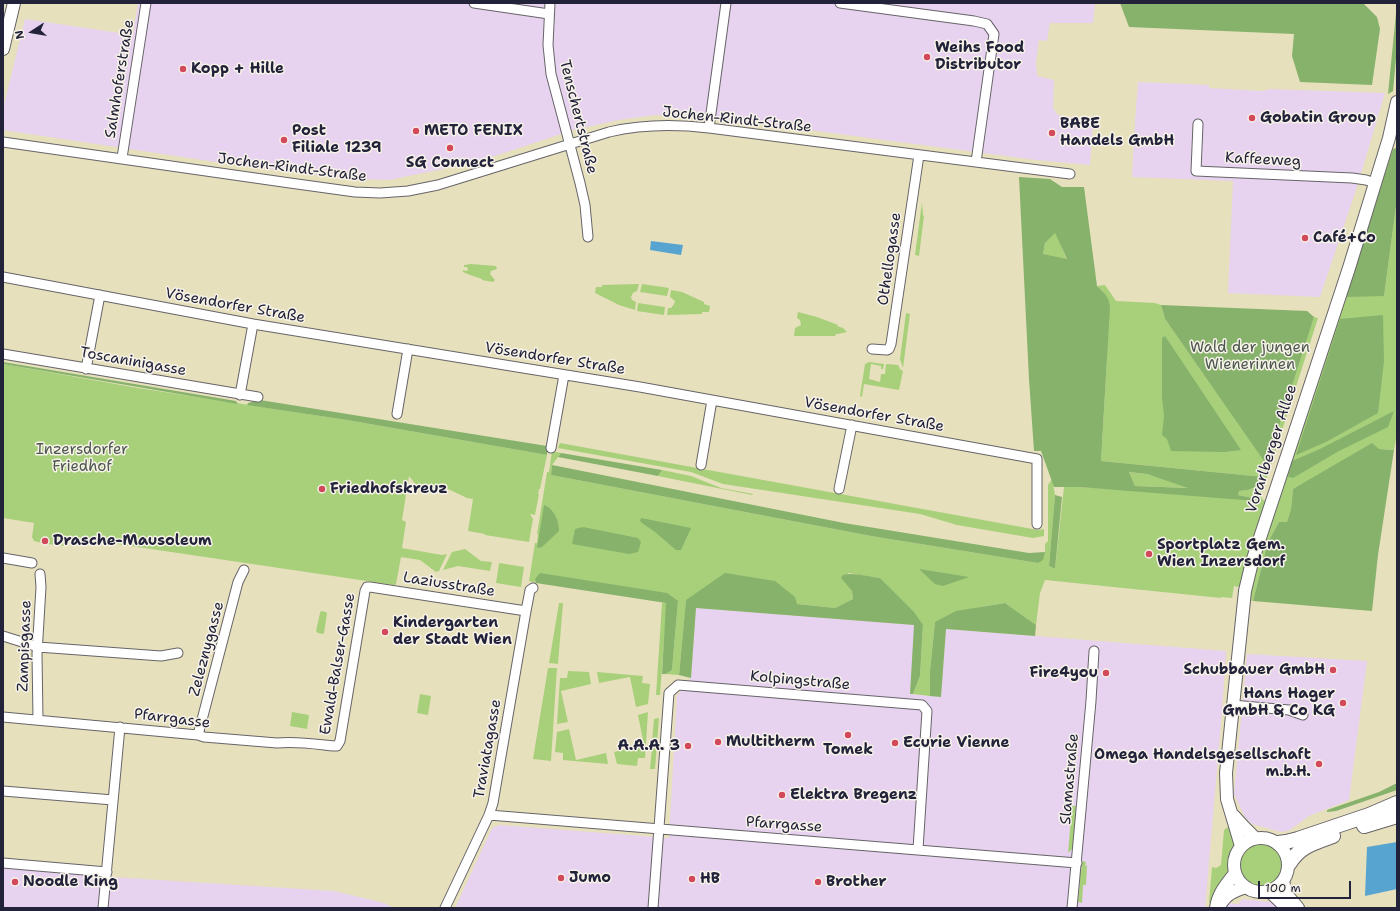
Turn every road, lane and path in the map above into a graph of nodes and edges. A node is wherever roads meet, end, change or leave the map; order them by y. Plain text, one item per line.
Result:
1 (10, 3) edge
2 (14, 3) edge
3 (146, 3) edge
4 (474, 3) edge
5 (550, 3) edge
6 (726, 3) edge
7 (840, 3) edge
8 (549, 14) junction
9 (9, 24) junction
10 (3, 49) edge
11 (1397, 102) edge
12 (1198, 124) dead end
13 (709, 128) junction
14 (3, 142) edge
15 (570, 143) junction
16 (919, 155) junction
17 (122, 158) junction
18 (976, 162) junction
19 (1070, 174) dead end
20 (1375, 183) junction
21 (588, 237) dead end
22 (3, 277) edge
23 (100, 295) junction
24 (253, 324) junction
25 (408, 349) junction
26 (872, 349) dead end
27 (3, 354) edge
28 (86, 369) junction
29 (564, 375) junction
30 (240, 395) junction
31 (258, 397) dead end
32 (712, 400) junction
33 (397, 414) dead end
34 (852, 425) junction
35 (551, 448) dead end
36 (701, 465) dead end
37 (840, 489) dead end
38 (1037, 524) dead end
39 (3, 558) edge
40 (32, 563) dead end
41 (244, 570) dead end
42 (40, 574) dead end
43 (367, 588) joint
44 (533, 588) dead end
45 (526, 611) junction
46 (3, 636) edge
47 (38, 647) junction
48 (1094, 652) dead end
49 (178, 653) dead end
50 (1232, 705) junction
51 (1303, 715) dead end
52 (3, 717) edge
53 (38, 719) junction
54 (120, 727) junction
55 (198, 735) junction
56 (337, 746) joint
57 (3, 791) edge
58 (113, 800) junction
59 (1397, 803) edge
60 (1397, 808) edge
61 (1232, 814) junction
62 (489, 815) junction
63 (1369, 815) junction
64 (1397, 816) edge
65 (659, 830) junction
66 (1255, 838) junction
67 (1278, 843) junction
68 (1241, 846) junction
69 (918, 849) junction
70 (1077, 862) junction
71 (3, 863) edge
72 (1289, 864) junction
73 (107, 872) junction
74 (1235, 873) junction
75 (1283, 882) junction
76 (1246, 887) junction
77 (1269, 891) junction
78 (103, 908) edge
79 (445, 908) edge
80 (653, 908) edge
81 (1072, 908) edge
82 (1218, 908) edge
83 (1287, 908) edge
84 (1298, 908) edge

1 - 9 main road
2 - 9 main road
3 - 17 street, Salmhoferstraße
4 - 8 street
5 - 8 street, Tenschertstraße
6 - 13 street
7 - 18 street
8 - 15 street, Tenschertstraße
9 - 10 main road
11 - 20 main road, Vorarlberger Allee
12 - 20 street, Kaffeeweg
13 - 15 street, Jochen-Rindt-Straße
13 - 16 street, Jochen-Rindt-Straße
14 - 17 street, Jochen-Rindt-Straße
15 - 17 street, Jochen-Rindt-Straße
15 - 21 street, Tenschertstraße
16 - 18 street, Jochen-Rindt-Straße
16 - 26 street, Othellogasse
18 - 19 street, Jochen-Rindt-Straße
20 - 50 main road, Vorarlberger Allee
22 - 23 street, Vösendorfer Straße
23 - 24 street, Vösendorfer Straße
23 - 28 street
24 - 25 street, Vösendorfer Straße
24 - 30 street
25 - 29 street, Vösendorfer Straße
25 - 33 street
27 - 28 street, Toscaninigasse
28 - 30 street, Toscaninigasse
29 - 32 street, Vösendorfer Straße
29 - 35 street
30 - 31 street, Toscaninigasse
32 - 34 street, Vösendorfer Straße
32 - 36 street
34 - 37 street
34 - 38 street, Vösendorfer Straße
39 - 40 street
41 - 55 street, Zeleznygasse
42 - 47 street, Zampisgasse
43 - 45 street, Laziusstraße
43 - 56 street, Ewald-Balser-Gasse
44 - 45 street, Traviatagasse
45 - 62 street, Traviatagasse
46 - 47 street
47 - 49 street
47 - 53 street, Zampisgasse
48 - 70 street, Slamastraße
50 - 51 street
50 - 61 main road, Vorarlberger Allee
52 - 53 street, Pfarrgasse
53 - 54 street, Pfarrgasse
54 - 55 street, Pfarrgasse
54 - 58 street
55 - 56 street, Pfarrgasse
57 - 58 street
58 - 73 street
59 - 63 highway
60 - 63 highway
61 - 66 main road, Vorarlberger Allee
61 - 68 main road, Vorarlberger Allee
62 - 65 street, Pfarrgasse
62 - 79 street, Traviatagasse
63 - 67 highway
64 - 72 highway
65 - 69 street, Pfarrgasse
65 - 69 street, Kolpingstraße
65 - 80 street, Kolpingstraße
66 - 67 main road
66 - 68 main road
67 - 72 main road
68 - 74 main road
69 - 70 street, Pfarrgasse
70 - 81 street, Slamastraße
71 - 73 street
72 - 75 main road
73 - 78 street
74 - 76 main road
74 - 82 main road
75 - 77 main road
75 - 84 main road
76 - 77 main road
76 - 82 main road
77 - 83 main road

